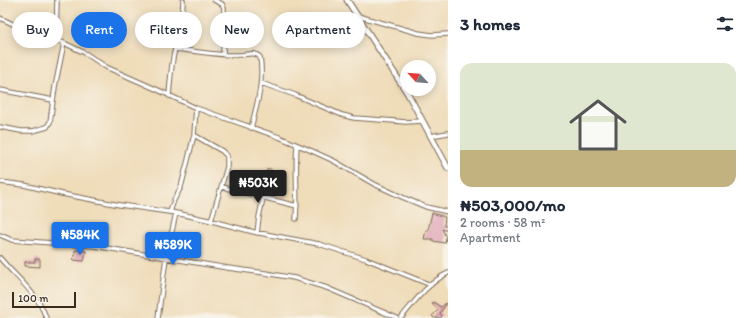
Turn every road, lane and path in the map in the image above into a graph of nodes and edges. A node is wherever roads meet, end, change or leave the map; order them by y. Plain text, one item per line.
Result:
1 (57, 0) edge
2 (183, 0) edge
3 (214, 0) edge
4 (347, 0) edge
5 (57, 12) edge
6 (355, 12) edge
7 (0, 18) edge
8 (365, 18) edge
9 (12, 24) edge
10 (365, 27) edge
11 (448, 34) edge
12 (64, 43) joint
13 (175, 49) junction
14 (223, 55) junction
15 (261, 83) junction
16 (0, 90) edge
17 (169, 96) junction
18 (53, 100) junction
19 (196, 108) junction
20 (422, 121) junction
21 (0, 127) edge
22 (251, 128) junction
23 (448, 133) edge
24 (194, 135) junction
25 (430, 136) junction
26 (297, 145) junction
27 (448, 168) edge
28 (269, 171) dead end
29 (0, 182) edge
30 (222, 187) junction
31 (262, 198) junction
32 (297, 206) junction
33 (170, 212) junction
34 (448, 212) edge
35 (176, 213) junction
36 (296, 219) dead end
37 (211, 221) junction
38 (257, 232) junction
39 (0, 235) edge
40 (0, 258) edge
41 (166, 258) junction
42 (448, 273) edge
43 (431, 285) junction
44 (46, 318) edge
45 (158, 318) edge
46 (397, 318) edge
47 (401, 318) edge

1 - 5 street
2 - 13 street
3 - 14 street
4 - 6 street
7 - 9 street
8 - 11 street
10 - 20 street
12 - 17 street
12 - 18 street
13 - 14 street
13 - 17 street
14 - 15 street
15 - 20 street
15 - 22 street
16 - 18 street
17 - 19 street
18 - 21 street
19 - 22 street
19 - 24 street
20 - 25 street
22 - 26 street
23 - 25 street
24 - 30 street
24 - 33 street
25 - 27 street
26 - 32 street
26 - 34 street
28 - 31 street
29 - 33 street
30 - 31 street
30 - 37 street
31 - 32 street
31 - 38 street
32 - 36 street
33 - 35 street
35 - 37 street
35 - 41 street
37 - 38 street
38 - 43 street
39 - 41 street
40 - 44 street
41 - 45 street
41 - 46 street
42 - 43 street
43 - 47 street

